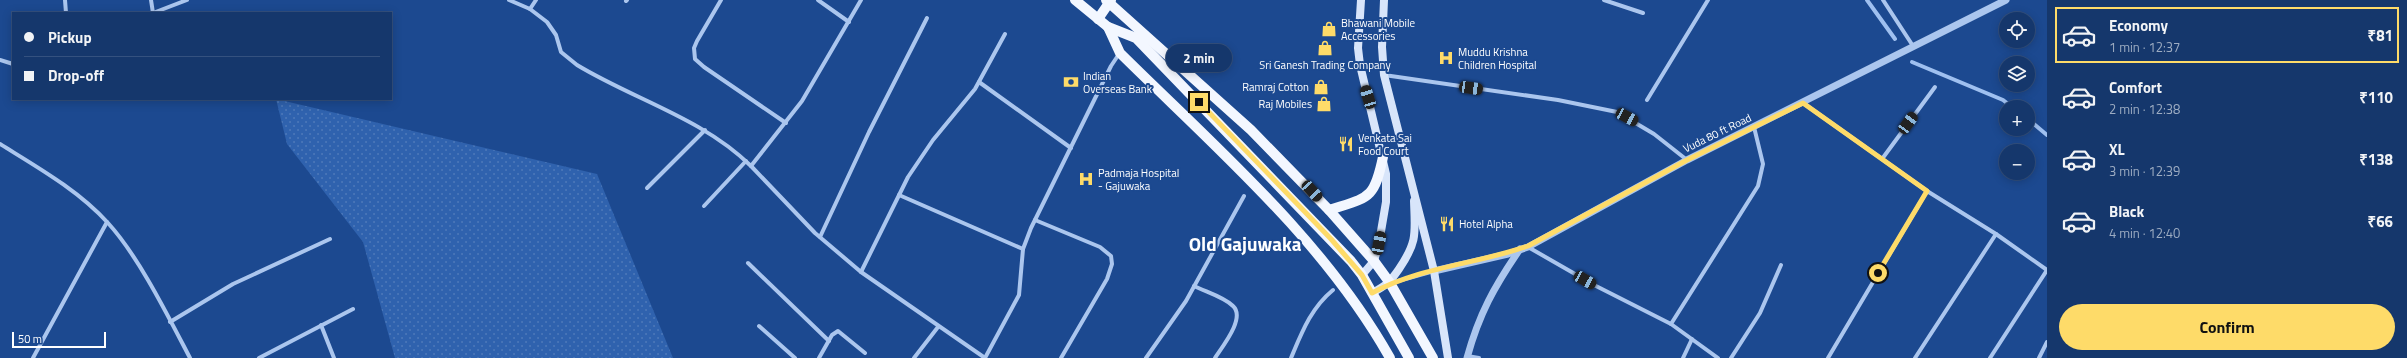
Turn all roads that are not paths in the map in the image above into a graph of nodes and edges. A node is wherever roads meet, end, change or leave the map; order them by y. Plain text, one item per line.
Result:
1 (65, 0) edge
2 (151, 0) edge
3 (187, 0) edge
4 (509, 0) edge
5 (536, 0) edge
6 (721, 0) edge
7 (818, 0) edge
8 (862, 0) edge
9 (1076, 0) edge
10 (1361, 0) edge
11 (1384, 0) edge
12 (1604, 0) edge
13 (1708, 0) edge
14 (1883, 0) edge
15 (2006, 0) edge
16 (1109, 1) edge
17 (530, 9) junction
18 (66, 12) edge
19 (153, 12) edge
20 (156, 12) edge
21 (1643, 13) dead end
22 (927, 18) dead end
23 (1098, 19) junction
24 (849, 22) junction
25 (1108, 27) junction
26 (1005, 34) dead end
27 (1913, 46) junction
28 (1120, 53) junction
29 (0, 60) edge
30 (12, 64) edge
31 (1384, 75) junction
32 (979, 82) junction
33 (1935, 87) dead end
34 (1647, 100) dead end
35 (1803, 103) junction
36 (786, 123) junction
37 (1754, 127) junction
38 (705, 130) junction
39 (0, 144) edge
40 (1071, 148) junction
41 (1383, 157) junction
42 (1882, 159) junction
43 (1687, 160) junction
44 (746, 161) junction
45 (751, 166) junction
46 (647, 188) dead end
47 (1414, 190) junction
48 (1927, 191) junction
49 (899, 196) junction
50 (1244, 196) dead end
51 (704, 206) dead end
52 (1329, 210) junction
53 (1035, 220) junction
54 (107, 222) junction
55 (1996, 234) junction
56 (820, 237) junction
57 (330, 239) dead end
58 (1023, 248) junction
59 (1524, 248) junction
60 (1374, 261) junction
61 (748, 263) dead end
62 (1781, 265) dead end
63 (2047, 270) edge
64 (1434, 271) junction
65 (861, 272) junction
66 (1362, 275) junction
67 (1390, 283) junction
68 (1194, 286) junction
69 (1333, 290) dead end
70 (1372, 293) junction
71 (353, 309) dead end
72 (170, 322) junction
73 (1671, 324) junction
74 (321, 325) junction
75 (759, 326) dead end
76 (938, 327) junction
77 (1692, 338) junction
78 (829, 341) junction
79 (2047, 342) edge
80 (865, 353) dead end
81 (1429, 357) edge
82 (1467, 357) edge
83 (1829, 357) edge
84 (33, 358) edge
85 (190, 358) edge
86 (260, 358) edge
87 (334, 358) edge
88 (795, 358) edge
89 (819, 358) edge
90 (914, 358) edge
91 (985, 358) edge
92 (1061, 358) edge
93 (1146, 358) edge
94 (1215, 358) edge
95 (1291, 358) edge
96 (1390, 358) edge
97 (1409, 358) edge
98 (1448, 358) edge
99 (1479, 358) edge
100 (1682, 358) edge
101 (1718, 358) edge
102 (1731, 358) edge
103 (1834, 358) edge
104 (1915, 358) edge
105 (1990, 358) edge
106 (2039, 358) edge

1 - 18 street
2 - 19 street
3 - 20 street
4 - 17 street
5 - 17 street
6 - 36 street
7 - 24 street
8 - 24 street
9 - 23 main road
10 - 41 main road
11 - 31 main road
12 - 21 street
13 - 34 street
14 - 27 street
15 - 27 street, Vuda 80 ft Road
16 - 23 main road
16 - 52 main road
17 - 38 street
22 - 56 street
23 - 25 main road
24 - 36 street
25 - 28 main road
25 - 66 main road
26 - 32 street
27 - 35 street, Vuda 80 ft Road
28 - 40 street
28 - 96 main road
29 - 30 street
31 - 43 street
31 - 47 main road
32 - 40 street
32 - 49 street
33 - 42 street
35 - 37 street, Vuda 80 ft Road
35 - 42 street
36 - 45 street
37 - 43 street, Vuda 80 ft Road
37 - 73 street
38 - 44 street
38 - 46 street
39 - 54 street
40 - 53 street
41 - 52 main road
41 - 60 main road
42 - 48 street
43 - 59 street, Vuda 80 ft Road
44 - 45 street
44 - 51 street
45 - 56 street
47 - 64 main road
47 - 67 main road
48 - 55 street
48 - 83 street
49 - 58 street
49 - 65 street
50 - 68 street
52 - 60 main road
53 - 58 street
53 - 92 street
54 - 72 street
54 - 84 street
55 - 63 street
55 - 104 street
56 - 65 street
57 - 72 street
58 - 91 street
59 - 64 street, Vuda 80 ft Road
59 - 73 street
59 - 82 street
60 - 66 main road
60 - 67 main road
61 - 78 street
62 - 102 street
63 - 105 street
64 - 67 street
64 - 98 main road
65 - 76 street
66 - 70 main road
67 - 70 main road
67 - 81 main road
68 - 93 street
68 - 94 street
69 - 95 street
70 - 97 main road
71 - 74 street
72 - 85 street
73 - 77 street
74 - 86 street
74 - 87 street
75 - 88 street
76 - 90 street
76 - 91 street
77 - 100 street
77 - 101 street
78 - 80 street
78 - 89 street
79 - 106 street
82 - 99 street
83 - 103 street

